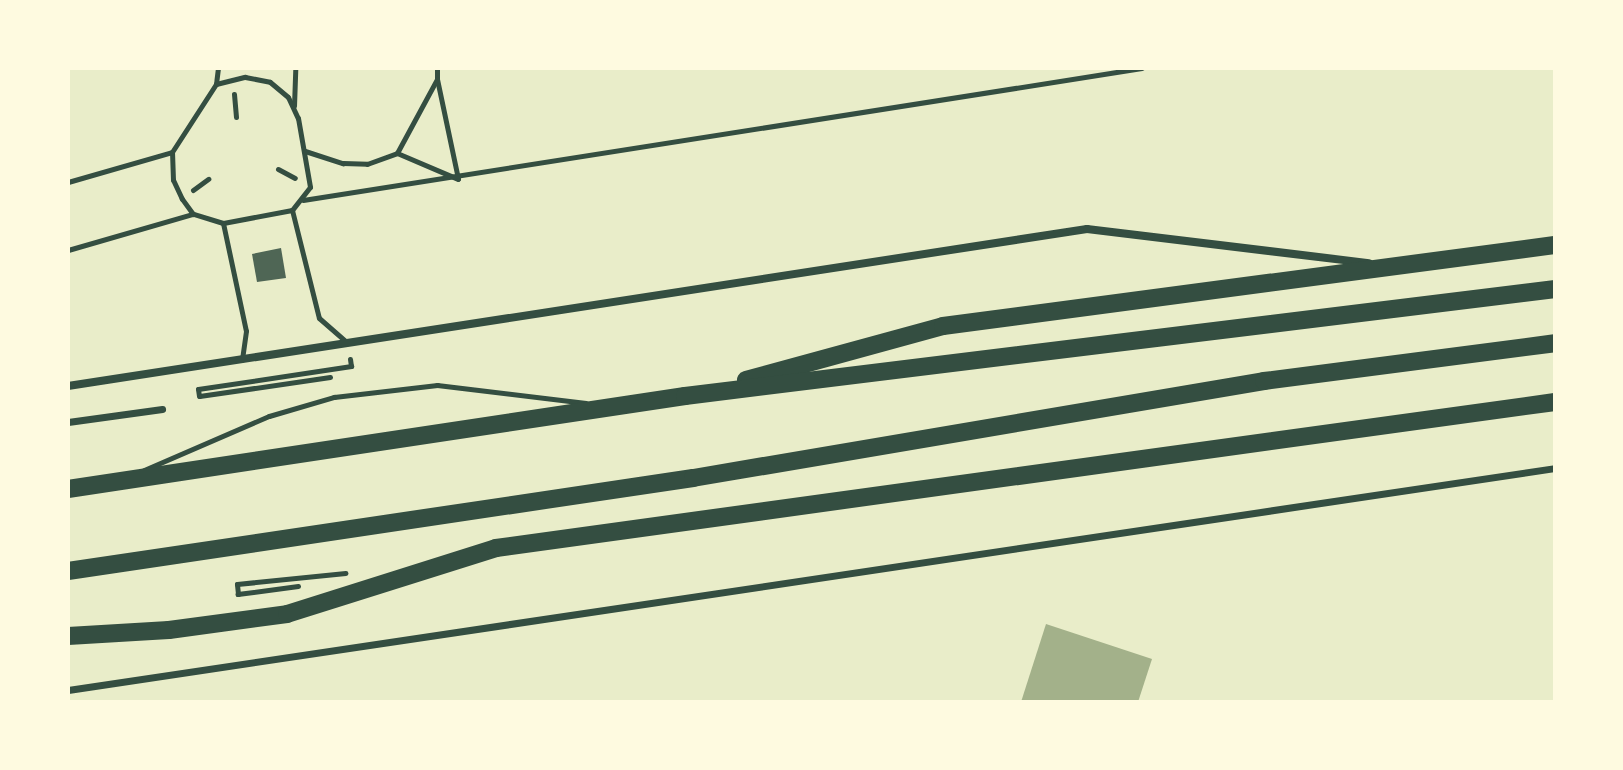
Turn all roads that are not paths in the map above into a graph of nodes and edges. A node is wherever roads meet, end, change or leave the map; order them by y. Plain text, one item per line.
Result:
1 (218, 68) edge
2 (295, 68) edge
3 (437, 68) edge
4 (1142, 68) edge
5 (437, 79) junction
6 (216, 84) junction
7 (294, 107) junction
8 (305, 151) junction
9 (172, 152) junction
10 (397, 153) junction
11 (458, 179) junction
12 (68, 182) edge
13 (303, 200) junction
14 (292, 210) junction
15 (193, 214) junction
16 (223, 223) junction
17 (1555, 245) edge
18 (68, 250) edge
19 (1394, 266) junction
20 (1555, 289) edge
21 (348, 343) junction
22 (1555, 343) edge
23 (242, 360) junction
24 (68, 386) edge
25 (685, 396) junction
26 (1555, 402) edge
27 (611, 406) junction
28 (162, 409) dead end
29 (68, 422) edge
30 (1555, 468) edge
31 (113, 483) junction
32 (68, 489) edge
33 (68, 571) edge
34 (68, 636) edge
35 (68, 690) edge

1 - 6 lane
2 - 7 lane
3 - 5 lane
4 - 11 lane
5 - 10 lane
5 - 11 lane
6 - 7 lane
6 - 9 lane
7 - 8 lane
8 - 10 lane
8 - 13 lane
9 - 12 lane
9 - 15 lane
10 - 11 lane
11 - 13 lane
13 - 14 lane
14 - 16 lane
14 - 21 lane
15 - 16 lane
15 - 18 lane
16 - 23 lane
17 - 19 highway
19 - 21 street
19 - 25 highway
20 - 25 highway
21 - 23 street
22 - 33 highway
23 - 24 street
25 - 27 highway
26 - 34 highway
27 - 31 highway
27 - 31 lane
28 - 29 street
30 - 35 street
31 - 32 highway

